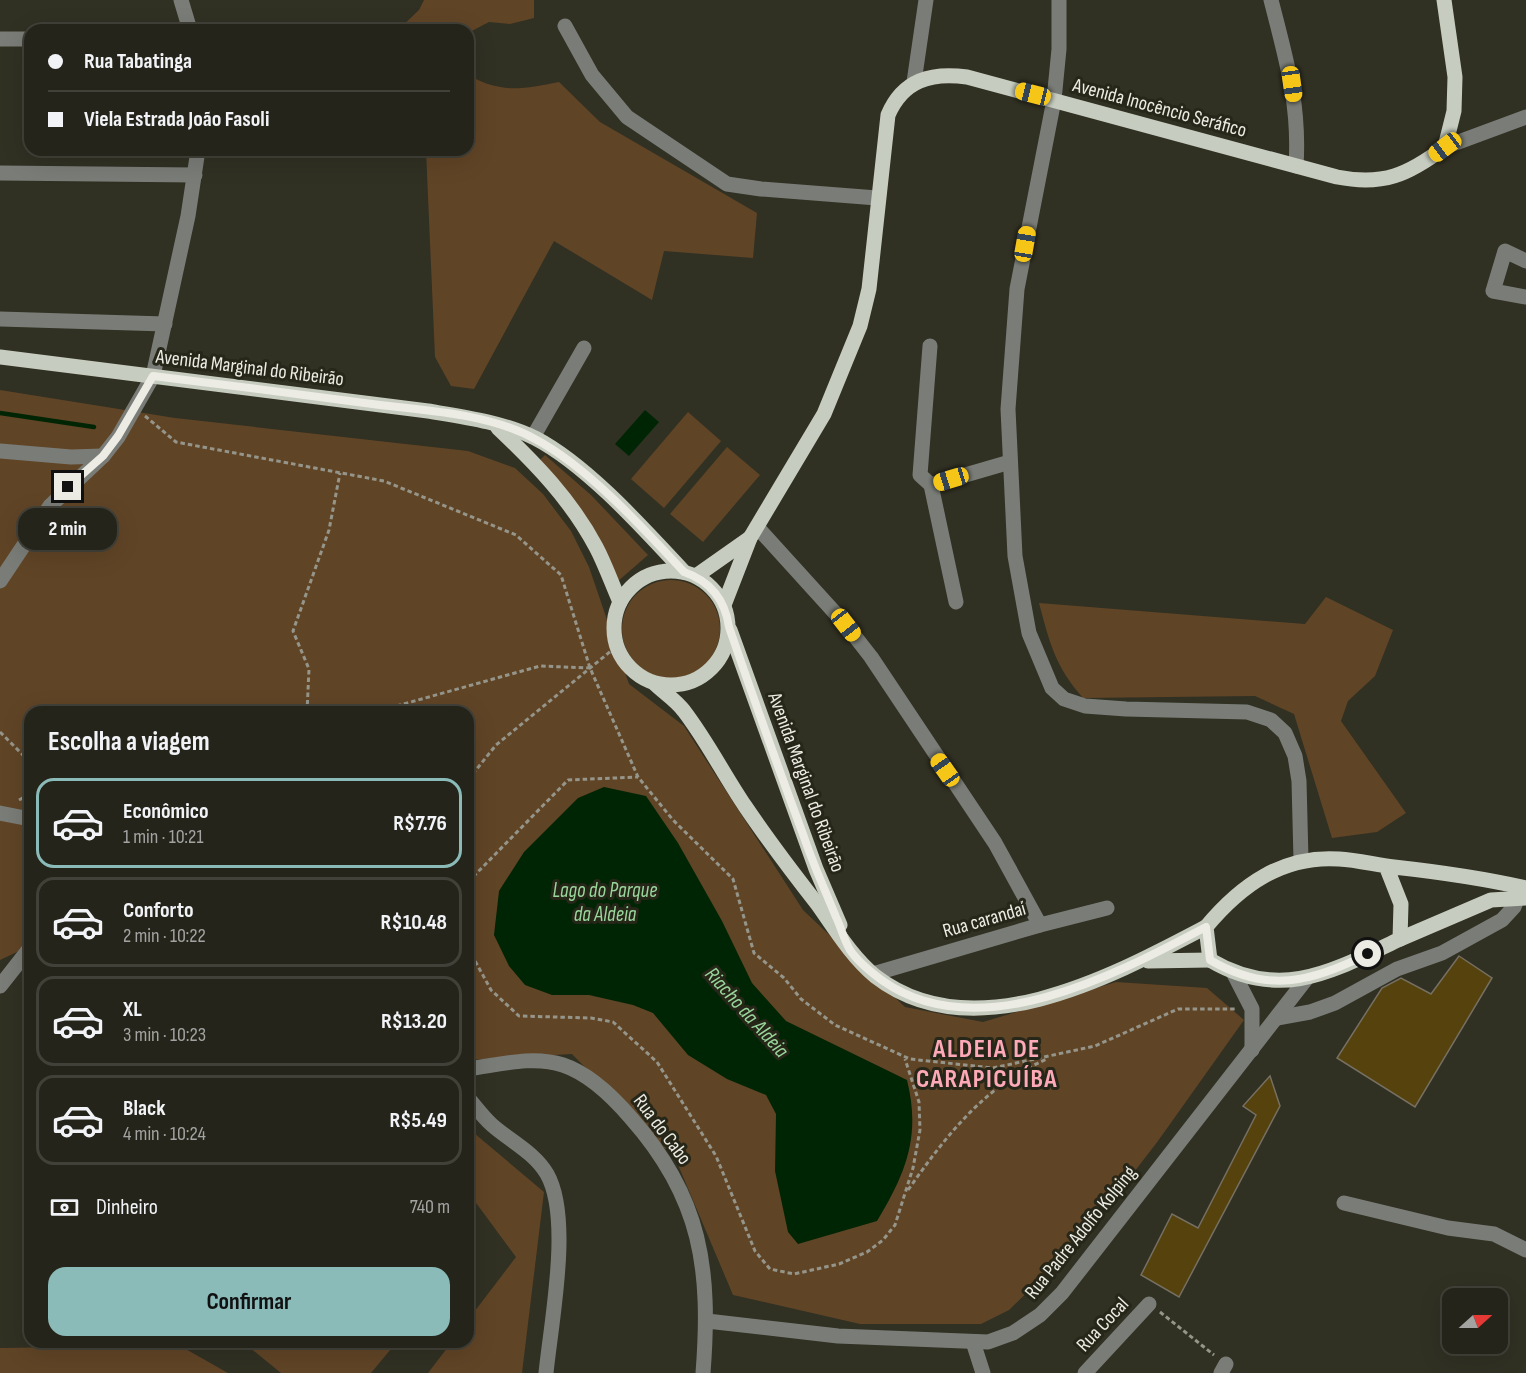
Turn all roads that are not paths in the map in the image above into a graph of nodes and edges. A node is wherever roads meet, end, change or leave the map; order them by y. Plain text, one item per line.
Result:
1 (181, 0) edge
2 (926, 0) edge
3 (1059, 0) edge
4 (1271, 0) edge
5 (1444, 0) edge
6 (188, 24) edge
7 (564, 26) dead end
8 (0, 39) edge
9 (24, 39) edge
10 (914, 82) junction
11 (1054, 99) junction
12 (1526, 117) edge
13 (1445, 147) junction
14 (197, 156) edge
15 (1296, 166) junction
16 (0, 173) edge
17 (195, 175) junction
18 (877, 198) junction
19 (1526, 261) edge
20 (1526, 297) edge
21 (0, 319) edge
22 (165, 324) junction
23 (930, 346) dead end
24 (584, 348) dead end
25 (0, 357) edge
26 (153, 376) junction
27 (494, 423) junction
28 (533, 437) junction
29 (0, 451) edge
30 (103, 456) junction
31 (1010, 462) junction
32 (931, 485) junction
33 (754, 533) junction
34 (690, 574) junction
35 (0, 581) edge
36 (620, 602) junction
37 (956, 602) dead end
38 (724, 604) junction
39 (729, 627) junction
40 (654, 683) junction
41 (0, 813) edge
42 (24, 818) edge
43 (1301, 860) junction
44 (1386, 866) junction
45 (1523, 894) edge
46 (1107, 908) dead end
47 (1040, 925) junction
48 (1206, 927) junction
49 (1400, 939) junction
50 (850, 950) junction
51 (1210, 960) junction
52 (1142, 961) junction
53 (24, 962) edge
54 (873, 974) junction
55 (1234, 974) junction
56 (1307, 978) junction
57 (0, 986) edge
58 (1277, 1018) junction
59 (1252, 1050) junction
60 (474, 1067) edge
61 (474, 1105) edge
62 (1344, 1203) dead end
63 (1526, 1250) edge
64 (1149, 1304) road end
65 (707, 1320) junction
66 (973, 1342) junction
67 (546, 1373) edge
68 (703, 1373) edge
69 (983, 1373) edge
70 (1085, 1373) edge

1 - 6 street
2 - 10 street
3 - 11 street
4 - 15 street
5 - 13 main road
7 - 18 street
8 - 9 street
10 - 11 main road, Avenida Inocêncio Seráfico
10 - 18 main road
11 - 15 main road, Avenida Inocêncio Seráfico
11 - 31 street
12 - 13 street
13 - 15 main road, Avenida Inocêncio Seráfico
14 - 17 street
16 - 17 street
17 - 22 street
18 - 33 main road
19 - 20 street
21 - 22 street
22 - 26 street
23 - 32 street
24 - 28 street
25 - 26 main road, Avenida Marginal do Ribeirão
26 - 27 main road, Avenida Marginal do Ribeirão
26 - 30 street
27 - 28 main road, Avenida Marginal do Ribeirão
27 - 36 main road
28 - 34 main road, Avenida Marginal do Ribeirão
29 - 30 street
30 - 35 street
31 - 32 street
31 - 43 street
32 - 37 street
33 - 34 main road
33 - 38 main road
33 - 47 street
34 - 36 main road
34 - 38 main road, Avenida Marginal do Ribeirão
36 - 40 main road, Avenida Marginal do Ribeirão
38 - 39 main road, Avenida Marginal do Ribeirão
39 - 40 main road, Avenida Marginal do Ribeirão
39 - 50 main road, Avenida Marginal do Ribeirão
40 - 50 main road, Avenida Marginal do Ribeirão
41 - 42 street
43 - 44 main road
43 - 48 main road
44 - 45 main road
44 - 49 main road
45 - 49 main road
45 - 58 street
46 - 47 street, Rua carandaí
47 - 54 street, Rua carandaí
48 - 51 main road
48 - 52 main road, Avenida Marginal do Ribeirão
49 - 56 main road
50 - 54 main road, Avenida Marginal do Ribeirão
51 - 52 main road, Avenida Marginal do Ribeirão
51 - 55 main road
52 - 54 main road, Avenida Marginal do Ribeirão
53 - 57 street
55 - 56 main road
55 - 59 street
56 - 58 street, Rua Padre Adolfo Kolping
58 - 59 street, Rua Padre Adolfo Kolping
59 - 66 street, Rua Padre Adolfo Kolping
60 - 65 street, Rua do Cabo
61 - 67 street
62 - 63 street
64 - 70 street, Rua Cocal
65 - 66 street, Rua Padre Adolfo Kolping
65 - 68 street, Rua do Cabo
66 - 69 street

